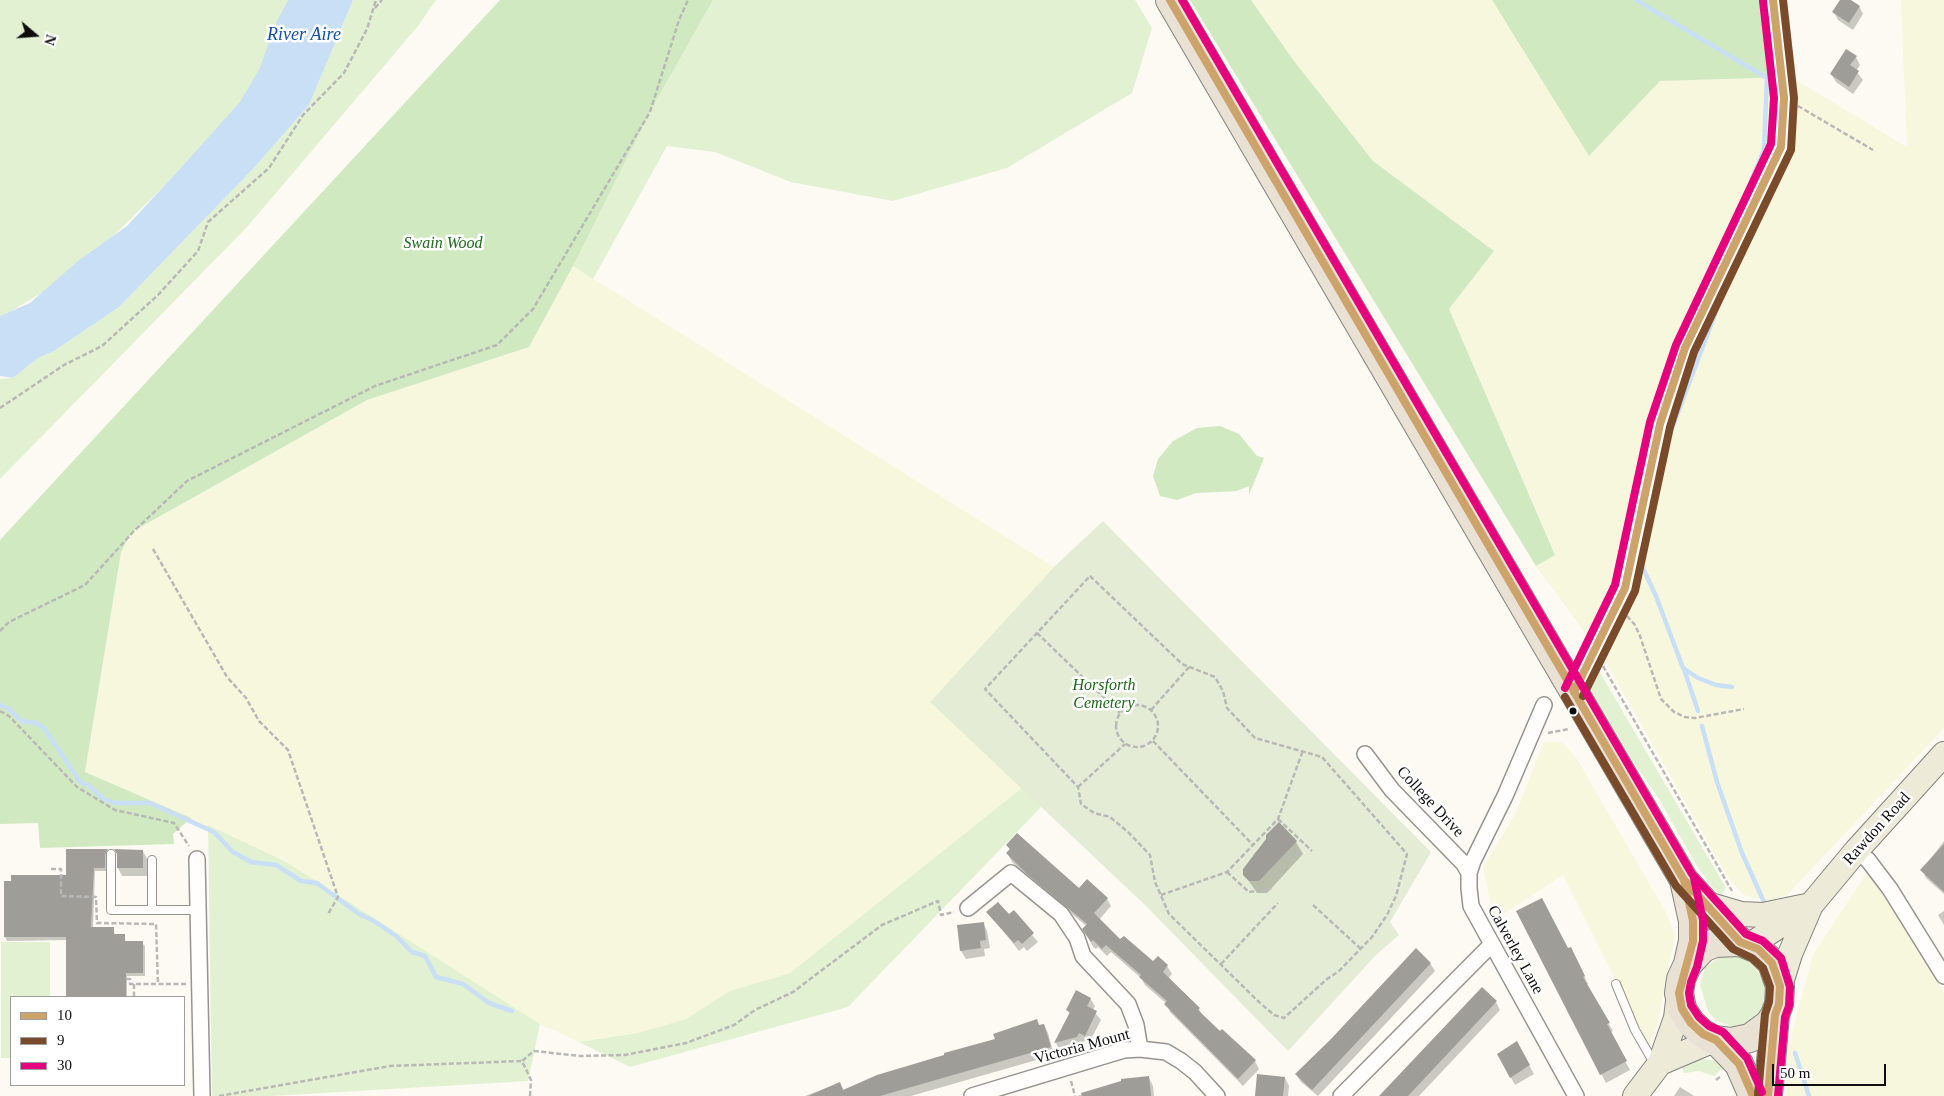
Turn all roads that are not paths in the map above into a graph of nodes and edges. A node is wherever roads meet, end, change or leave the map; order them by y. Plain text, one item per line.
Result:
1 (1170, 0) edge
2 (1773, 0) edge
3 (1574, 692) junction
4 (1544, 705) dead end
5 (1364, 754) dead end
6 (1944, 754) edge
7 (1856, 851) junction
8 (111, 854) dead end
9 (197, 859) road end
10 (152, 860) dead end
11 (1469, 873) junction
12 (1684, 880) junction
13 (1707, 904) junction
14 (1811, 905) junction
15 (968, 908) road end
16 (152, 910) junction
17 (198, 910) junction
18 (1745, 943) junction
19 (1492, 944) junction
20 (1688, 964) junction
21 (1944, 976) edge
22 (1616, 984) dead end
23 (1780, 986) junction
24 (1679, 993) junction
25 (1774, 1015) junction
26 (1715, 1040) junction
27 (1140, 1049) junction
28 (1659, 1065) junction
29 (202, 1096) edge
30 (972, 1096) edge
31 (1217, 1096) edge
32 (1341, 1096) edge
33 (1576, 1096) edge
34 (1635, 1096) edge
35 (1754, 1096) edge
36 (1768, 1096) edge

1 - 3 highway
2 - 3 street
3 - 12 highway
4 - 11 street, Calverley Lane
5 - 11 street, College Drive
6 - 7 main road, Rawdon Road
7 - 14 main road, Rawdon Road
7 - 21 street
8 - 16 lane
9 - 17 street
10 - 16 lane
11 - 19 street, Calverley Lane
12 - 13 highway
12 - 20 highway
13 - 14 main road
13 - 18 highway
14 - 18 main road, Rawdon Road
14 - 23 main road, Rawdon Road
15 - 27 street
16 - 17 lane
17 - 29 street
18 - 20 highway
18 - 23 highway
19 - 32 street
19 - 33 street, Calverley Lane
20 - 24 highway
22 - 28 lane
23 - 25 highway
24 - 26 highway
24 - 28 main road
25 - 26 highway
25 - 36 highway
26 - 28 main road
26 - 35 highway
27 - 30 street, Victoria Mount
27 - 31 street, Victoria Mount
28 - 34 main road

